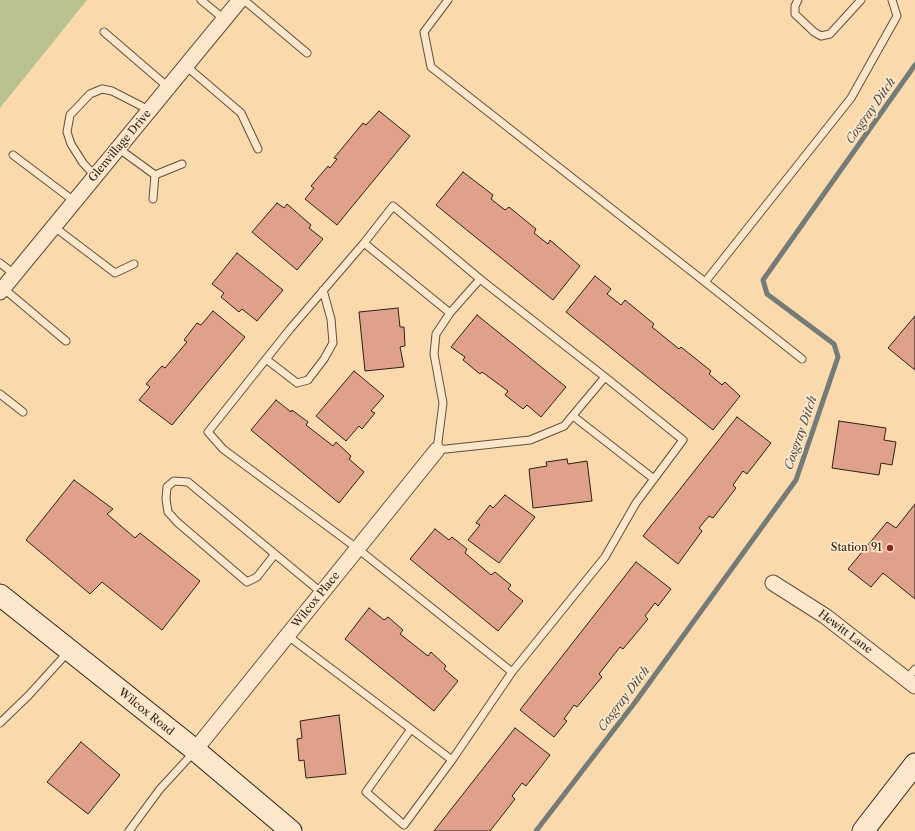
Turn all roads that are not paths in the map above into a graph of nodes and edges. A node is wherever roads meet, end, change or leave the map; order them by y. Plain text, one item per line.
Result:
1 (200, 0) edge
2 (240, 0) edge
3 (244, 0) edge
4 (448, 0) edge
5 (798, 0) edge
6 (861, 0) edge
7 (892, 0) edge
8 (224, 19) junction
9 (104, 32) dead end
10 (307, 53) dead end
11 (186, 66) junction
12 (168, 86) junction
13 (149, 110) junction
14 (118, 148) junction
15 (258, 149) dead end
16 (13, 155) dead end
17 (182, 164) dead end
18 (155, 175) junction
19 (95, 176) junction
20 (153, 199) dead end
21 (74, 201) junction
22 (53, 226) junction
23 (364, 243) junction
24 (0, 263) edge
25 (134, 264) dead end
26 (14, 274) junction
27 (480, 279) junction
28 (705, 282) junction
29 (2, 290) edge
30 (323, 290) junction
31 (450, 313) junction
32 (66, 341) dead end
33 (266, 359) junction
34 (802, 359) dead end
35 (605, 377) junction
36 (0, 394) edge
37 (23, 412) dead end
38 (573, 416) junction
39 (437, 450) junction
40 (654, 479) junction
41 (358, 549) junction
42 (275, 554) junction
43 (773, 583) dead end
44 (322, 593) junction
45 (0, 595) edge
46 (288, 636) junction
47 (70, 650) junction
48 (512, 672) junction
49 (912, 678) edge
50 (0, 723) edge
51 (410, 729) junction
52 (195, 750) junction
53 (452, 760) junction
54 (915, 764) edge
55 (129, 831) edge
56 (291, 831) edge
57 (863, 831) edge

1 - 8 lane
2 - 8 street, Glenvillage Drive
3 - 10 lane
4 - 28 lane
5 - 6 lane
7 - 28 lane
8 - 11 street, Glenvillage Drive
9 - 12 lane
11 - 12 street, Glenvillage Drive
11 - 15 lane
12 - 13 street, Glenvillage Drive
13 - 14 street, Glenvillage Drive
13 - 19 lane
14 - 18 lane
14 - 19 street, Glenvillage Drive
16 - 21 lane
17 - 18 lane
18 - 20 lane
19 - 21 street, Glenvillage Drive
21 - 22 street, Glenvillage Drive
22 - 25 lane
22 - 26 street, Glenvillage Drive
23 - 27 lane
23 - 30 lane
23 - 31 lane
24 - 26 lane
26 - 29 street, Glenvillage Drive
27 - 31 lane
27 - 35 lane
28 - 34 lane
29 - 32 lane
30 - 33 lane
30 - 33 lane
31 - 39 lane
33 - 41 lane
35 - 38 lane
35 - 40 lane
36 - 37 lane
38 - 39 lane
38 - 40 lane
39 - 41 street, Wilcox Place
40 - 48 lane
41 - 44 street, Wilcox Place
41 - 48 lane
42 - 42 lane
42 - 44 lane
43 - 49 street, Hewitt Lane
44 - 46 street, Wilcox Place
45 - 47 street, Wilcox Road
46 - 51 lane
46 - 52 street, Wilcox Place
47 - 50 lane
47 - 52 street, Wilcox Road
48 - 53 lane
51 - 53 lane
51 - 53 lane
52 - 55 lane
52 - 56 street, Wilcox Road
54 - 57 street

